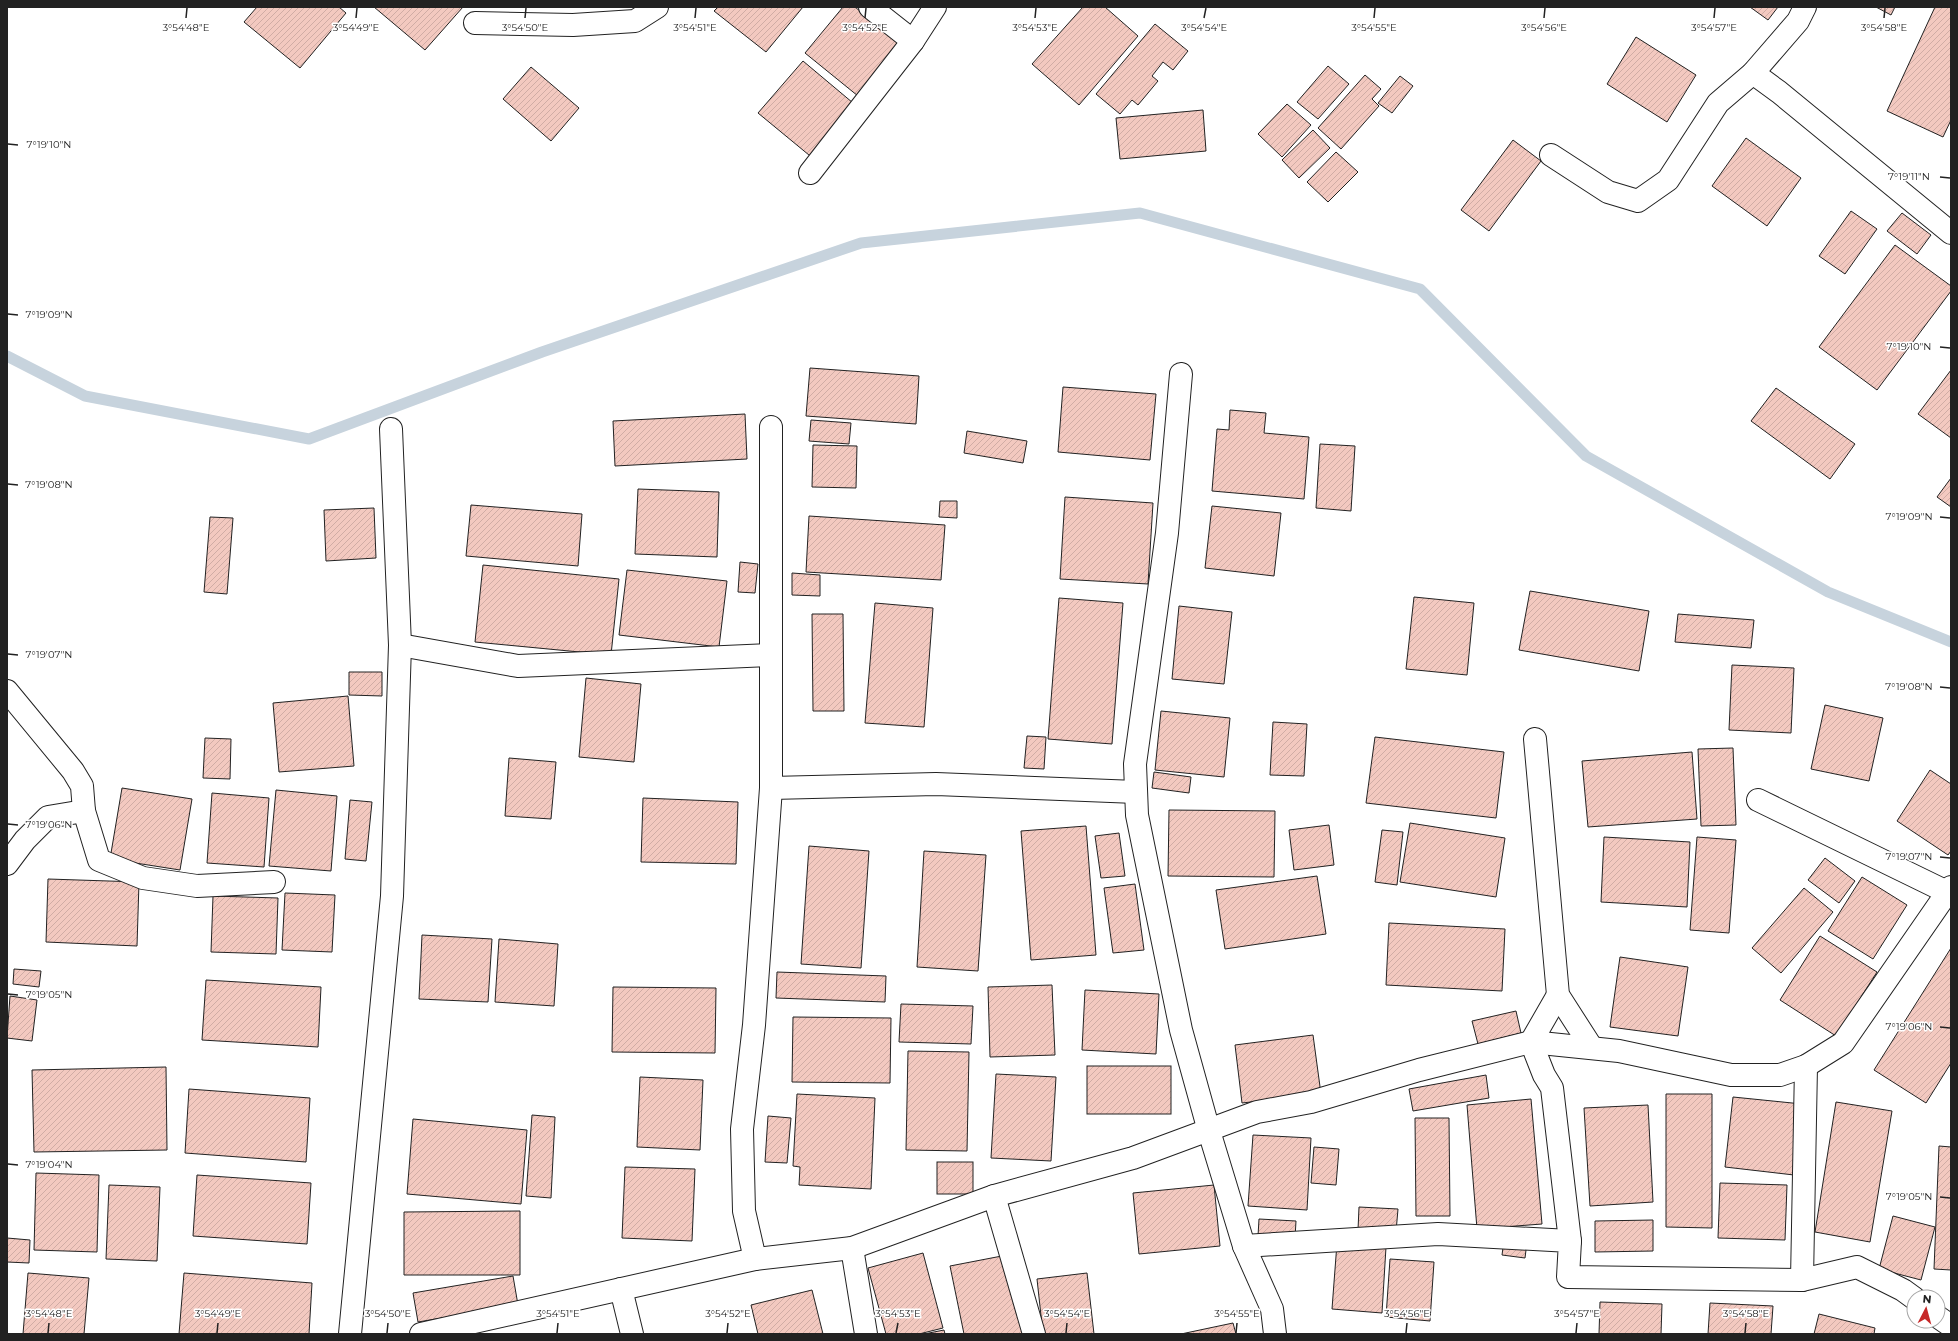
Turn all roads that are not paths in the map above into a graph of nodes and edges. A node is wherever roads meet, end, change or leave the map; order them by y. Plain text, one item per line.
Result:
1 (657, 7) edge
2 (870, 7) edge
3 (935, 7) edge
4 (1805, 7) edge
5 (475, 23) dead end
6 (913, 41) junction
7 (1753, 73) junction
8 (1551, 156) dead end
9 (810, 173) dead end
10 (1951, 233) edge
11 (1181, 374) dead end
12 (772, 427) dead end
13 (390, 429) dead end
14 (400, 645) junction
15 (771, 655) junction
16 (7, 691) edge
17 (1534, 739) dead end
18 (772, 788) junction
19 (1136, 792) junction
20 (1758, 800) dead end
21 (84, 811) junction
22 (7, 864) edge
23 (274, 882) dead end
24 (1950, 891) edge
25 (1558, 995) junction
26 (1531, 1042) junction
27 (1592, 1048) junction
28 (1806, 1066) junction
29 (1208, 1131) junction
30 (994, 1196) junction
31 (1570, 1241) junction
32 (1244, 1246) junction
33 (852, 1248) junction
34 (755, 1259) junction
35 (1802, 1280) junction
36 (621, 1289) junction
37 (1906, 1292) edge
38 (350, 1334) edge
39 (421, 1334) edge
40 (632, 1334) edge
41 (866, 1334) edge
42 (1034, 1334) edge
43 (1275, 1334) edge

1 - 5 street
2 - 6 street
3 - 6 street
4 - 7 street
6 - 9 street
7 - 8 street
7 - 10 street
11 - 19 street
12 - 15 street
13 - 14 street
14 - 15 street
14 - 38 street
15 - 18 street
16 - 21 street
17 - 25 street
18 - 19 street
18 - 34 street
19 - 29 street
20 - 24 street
21 - 22 street
21 - 23 street
24 - 28 street
25 - 26 street
25 - 27 street
26 - 27 street
26 - 29 street
26 - 31 street
27 - 28 street
28 - 35 street
29 - 30 street
29 - 32 street
30 - 33 street
30 - 42 street
31 - 32 street
31 - 35 street
32 - 43 street
33 - 34 street
33 - 41 street
34 - 36 street
35 - 37 street
36 - 39 street
36 - 40 street

